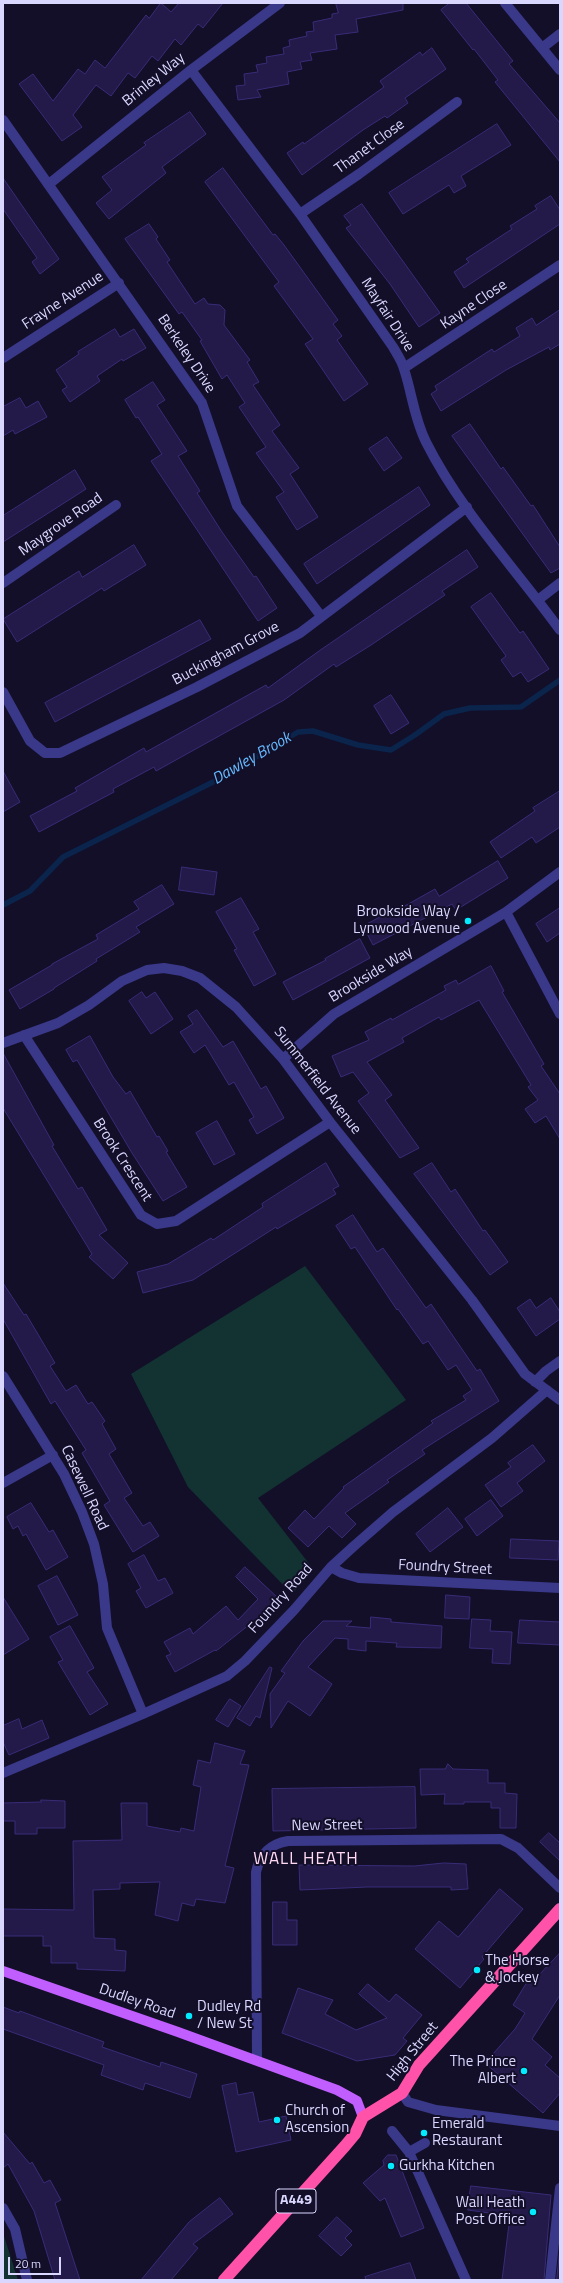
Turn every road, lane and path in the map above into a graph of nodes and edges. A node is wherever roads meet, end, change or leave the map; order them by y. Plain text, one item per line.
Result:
1 (280, 3) edge
2 (505, 3) edge
3 (560, 34) edge
4 (542, 48) junction
5 (191, 70) junction
6 (560, 70) edge
7 (457, 102) dead end
8 (3, 120) edge
9 (49, 184) junction
10 (300, 214) junction
11 (560, 265) edge
12 (119, 283) junction
13 (3, 358) edge
14 (404, 368) junction
15 (116, 505) dead end
16 (467, 507) junction
17 (3, 583) edge
18 (560, 583) edge
19 (538, 600) junction
20 (321, 616) junction
21 (560, 630) edge
22 (3, 692) edge
23 (560, 872) edge
24 (506, 912) junction
25 (560, 1014) edge
26 (24, 1035) junction
27 (3, 1043) edge
28 (283, 1058) junction
29 (330, 1122) junction
30 (560, 1361) edge
31 (3, 1376) edge
32 (535, 1382) junction
33 (547, 1390) junction
34 (560, 1400) edge
35 (53, 1455) junction
36 (3, 1484) edge
37 (331, 1567) junction
38 (560, 1588) edge
39 (143, 1714) junction
40 (3, 1772) edge
41 (560, 1888) edge
42 (560, 1910) edge
43 (3, 1971) edge
44 (257, 2060) junction
45 (402, 2093) junction
46 (363, 2117) junction
47 (560, 2126) edge
48 (392, 2131) dead end
49 (425, 2143) dead end
50 (409, 2152) junction
51 (560, 2188) edge
52 (3, 2208) edge
53 (27, 2280) edge
54 (224, 2280) edge
55 (466, 2280) edge
56 (550, 2280) edge

1 - 5 street, Brinley Way
2 - 4 street
3 - 4 street
4 - 6 street
5 - 9 street, Brinley Way
5 - 10 street, Mayfair Drive
7 - 10 street, Thanet Close
8 - 9 street, Berkeley Drive
9 - 12 street, Berkeley Drive
10 - 14 street, Mayfair Drive
11 - 14 street, Kayne Close
12 - 13 street, Frayne Avenue
12 - 20 street, Berkeley Drive
14 - 16 street, Mayfair Drive
15 - 17 street, Maygrove Road
16 - 19 street, Mayfair Drive
16 - 20 street, Buckingham Grove
18 - 19 street
19 - 21 street, Mayfair Drive
20 - 22 street, Buckingham Grove
23 - 24 street, Brookside Way
24 - 25 street
24 - 28 street, Brookside Way
26 - 27 street, Summerfield Avenue
26 - 28 street, Summerfield Avenue
26 - 29 street, Brook Crescent
28 - 29 street, Summerfield Avenue
29 - 32 street, Summerfield Avenue
30 - 32 street
31 - 35 street, Casewell Road
32 - 33 street
33 - 34 street
33 - 37 street, Foundry Road
35 - 36 street
35 - 39 street, Casewell Road
37 - 38 street, Foundry Street
37 - 39 street, Foundry Road
39 - 40 street, Foundry Road
41 - 44 street, New Street
42 - 45 highway, High Street
43 - 44 main road, Dudley Road
44 - 46 main road, Dudley Road
45 - 46 highway, High Street
45 - 47 street
46 - 54 highway, A449
48 - 50 street
49 - 50 street
50 - 55 street
51 - 56 street
52 - 53 street

